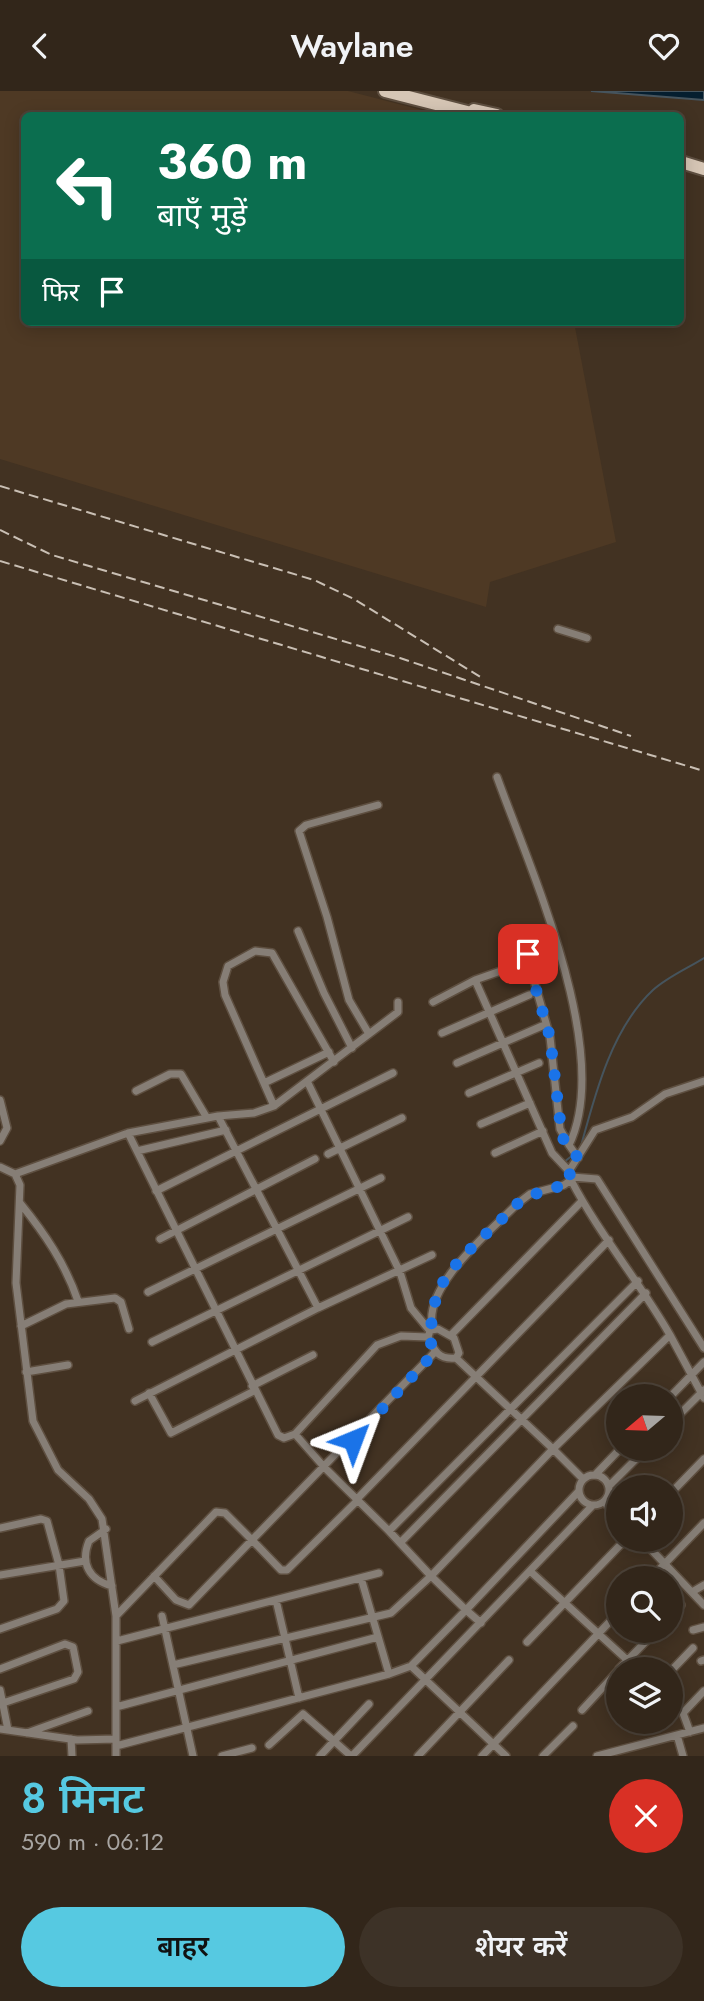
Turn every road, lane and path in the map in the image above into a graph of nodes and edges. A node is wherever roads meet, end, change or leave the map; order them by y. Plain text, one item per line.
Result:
1 (385, 91) edge
2 (406, 91) edge
3 (467, 112) edge
4 (486, 112) edge
5 (684, 163) edge
6 (684, 169) edge
7 (704, 169) edge
8 (704, 174) edge
9 (558, 629) dead end
10 (587, 638) dead end
11 (497, 777) dead end
12 (378, 805) dead end
13 (298, 931) dead end
14 (556, 946) junction
15 (519, 965) dead end
16 (475, 981) junction
17 (529, 995) dead end
18 (398, 1002) dead end
19 (433, 1002) dead end
20 (489, 1013) junction
21 (542, 1026) dead end
22 (442, 1033) dead end
23 (369, 1034) junction
24 (504, 1044) junction
25 (352, 1048) junction
26 (329, 1052) junction
27 (334, 1062) junction
28 (457, 1063) dead end
29 (539, 1063) dead end
30 (516, 1072) junction
31 (393, 1073) dead end
32 (704, 1081) edge
33 (264, 1083) junction
34 (308, 1083) junction
35 (136, 1091) dead end
36 (468, 1093) dead end
37 (0, 1100) edge
38 (530, 1103) junction
39 (274, 1106) junction
40 (321, 1108) junction
41 (218, 1116) junction
42 (207, 1118) junction
43 (402, 1118) dead end
44 (481, 1124) dead end
45 (226, 1130) junction
46 (542, 1131) junction
47 (128, 1133) junction
48 (0, 1141) edge
49 (341, 1149) junction
50 (237, 1150) junction
51 (572, 1150) junction
52 (136, 1151) junction
53 (495, 1153) dead end
54 (328, 1154) dead end
55 (554, 1156) junction
56 (315, 1159) dead end
57 (0, 1167) edge
58 (569, 1173) junction
59 (15, 1174) junction
60 (381, 1178) dead end
61 (256, 1189) junction
62 (360, 1189) junction
63 (156, 1191) junction
64 (582, 1201) junction
65 (20, 1203) junction
66 (408, 1217) dead end
67 (278, 1230) junction
68 (380, 1230) junction
69 (176, 1231) junction
70 (160, 1239) dead end
71 (608, 1240) junction
72 (432, 1255) dead end
73 (195, 1269) junction
74 (299, 1271) junction
75 (400, 1272) junction
76 (638, 1281) junction
77 (148, 1291) dead end
78 (646, 1293) junction
79 (78, 1301) junction
80 (318, 1308) junction
81 (215, 1311) junction
82 (21, 1326) junction
83 (129, 1329) dead end
84 (431, 1332) junction
85 (451, 1335) junction
86 (670, 1335) junction
87 (152, 1342) dead end
88 (704, 1348) edge
89 (234, 1350) junction
90 (435, 1352) junction
91 (313, 1355) dead end
92 (456, 1358) junction
93 (704, 1362) edge
94 (68, 1365) dead end
95 (26, 1372) junction
96 (693, 1375) junction
97 (477, 1377) junction
98 (683, 1385) edge
99 (253, 1388) junction
100 (149, 1393) junction
101 (703, 1393) edge
102 (135, 1401) dead end
103 (510, 1409) junction
104 (683, 1412) edge
105 (521, 1418) junction
106 (290, 1436) junction
107 (553, 1449) junction
108 (704, 1459) edge
109 (608, 1461) edge
110 (634, 1461) edge
111 (325, 1468) junction
112 (595, 1475) junction
113 (620, 1475) edge
114 (583, 1479) junction
115 (606, 1481) edge
116 (683, 1481) edge
117 (579, 1492) junction
118 (358, 1499) junction
119 (606, 1499) edge
120 (604, 1502) joint
121 (593, 1506) junction
122 (704, 1523) edge
123 (0, 1528) edge
124 (106, 1529) junction
125 (389, 1531) junction
126 (252, 1540) junction
127 (400, 1543) junction
128 (614, 1552) edge
129 (655, 1552) edge
130 (85, 1561) junction
131 (665, 1562) junction
132 (59, 1565) junction
133 (661, 1566) edge
134 (530, 1571) junction
135 (379, 1573) dead end
136 (0, 1575) edge
137 (153, 1576) junction
138 (431, 1576) junction
139 (361, 1578) junction
140 (704, 1585) edge
141 (112, 1586) junction
142 (692, 1592) junction
143 (276, 1600) junction
144 (566, 1602) junction
145 (704, 1605) edge
146 (466, 1610) junction
147 (116, 1616) junction
148 (162, 1616) dead end
149 (372, 1617) junction
150 (481, 1623) junction
151 (606, 1626) edge
152 (704, 1627) edge
153 (0, 1629) edge
154 (165, 1630) junction
155 (693, 1630) dead end
156 (599, 1633) junction
157 (285, 1637) junction
158 (378, 1637) junction
159 (117, 1641) junction
160 (527, 1641) dead end
161 (644, 1643) edge
162 (693, 1648) dead end
163 (623, 1657) edge
164 (631, 1657) edge
165 (683, 1658) edge
166 (291, 1660) junction
167 (509, 1660) dead end
168 (173, 1665) junction
169 (411, 1666) junction
170 (0, 1669) edge
171 (389, 1674) junction
172 (427, 1678) junction
173 (606, 1684) edge
174 (179, 1689) junction
175 (0, 1690) edge
176 (704, 1691) edge
177 (299, 1698) junction
178 (3, 1703) junction
179 (369, 1704) dead end
180 (116, 1707) junction
181 (582, 1710) dead end
182 (88, 1711) dead end
183 (460, 1712) junction
184 (683, 1713) joint
185 (573, 1726) dead end
186 (186, 1728) junction
187 (704, 1728) edge
188 (4, 1730) edge
189 (690, 1732) junction
190 (27, 1733) junction
191 (677, 1735) junction
192 (71, 1739) junction
193 (334, 1741) junction
194 (116, 1743) junction
195 (494, 1744) junction
196 (270, 1745) dead end
197 (252, 1748) dead end
198 (72, 1756) edge
199 (116, 1756) edge
200 (193, 1756) edge
201 (222, 1756) edge
202 (320, 1756) edge
203 (352, 1756) edge
204 (418, 1756) edge
205 (482, 1756) edge
206 (506, 1756) edge
207 (543, 1756) edge
208 (597, 1756) edge
209 (683, 1756) edge

1 - 3 main road
2 - 4 main road
5 - 7 main road
6 - 8 main road
9 - 10 street
11 - 14 street
12 - 23 street
13 - 25 street
14 - 51 street
14 - 51 street
15 - 16 street
16 - 19 street
16 - 20 street
17 - 20 street
18 - 23 street
20 - 22 street
20 - 24 street
21 - 24 street
23 - 25 street
24 - 28 street
24 - 30 street
25 - 27 street
26 - 27 street
26 - 33 street
26 - 33 street
27 - 34 street
29 - 30 street
30 - 36 street
30 - 38 street
31 - 40 street
32 - 51 street
33 - 39 street
34 - 39 street
34 - 40 street
35 - 42 street
37 - 48 street
38 - 44 street
38 - 46 street
39 - 41 street
40 - 49 street
40 - 50 street
41 - 42 street
41 - 45 street
42 - 47 street
43 - 49 street
45 - 50 street
45 - 52 street
46 - 53 street
46 - 55 street
47 - 52 street
47 - 59 street
49 - 54 street
49 - 62 street
50 - 61 street
50 - 63 street
51 - 55 street
51 - 58 street
52 - 63 street
55 - 58 street
56 - 61 street
57 - 59 street
58 - 64 street
58 - 84 street
58 - 88 street
59 - 65 street
60 - 62 street
61 - 67 street
61 - 69 street
62 - 67 street
62 - 68 street
63 - 69 street
64 - 71 street
64 - 85 street
65 - 79 street
65 - 82 street
66 - 68 street
67 - 73 street
67 - 74 street
68 - 74 street
68 - 75 street
69 - 70 street
69 - 73 street
71 - 76 street
71 - 97 street
72 - 75 street
73 - 77 street
73 - 81 street
74 - 80 street
74 - 81 street
75 - 80 street
75 - 84 street
76 - 78 street
76 - 103 street
78 - 86 street
78 - 105 street
79 - 82 street
79 - 83 street
80 - 89 street
81 - 87 street
81 - 89 street
82 - 95 street
84 - 85 street
84 - 90 street
84 - 106 street
85 - 92 street
86 - 96 street
86 - 107 street
89 - 99 street
89 - 100 street
90 - 92 street
90 - 111 street
91 - 99 street
92 - 97 street
93 - 96 street
94 - 95 street
95 - 124 street
96 - 98 street
96 - 101 street
97 - 103 street
97 - 118 street
99 - 100 street
99 - 106 street
100 - 102 street
101 - 104 street
103 - 105 street
103 - 125 street
105 - 107 street
105 - 127 street
106 - 111 street
107 - 114 street
107 - 138 street
108 - 116 street
109 - 112 street
110 - 113 street
111 - 118 street
111 - 126 street
112 - 114 street
112 - 115 street
114 - 117 street
117 - 121 street
117 - 146 street
118 - 125 street
118 - 126 street
119 - 120 street
120 - 121 street
121 - 134 street
122 - 131 street
123 - 132 street
124 - 130 street
124 - 141 street
125 - 127 street
126 - 137 street
126 - 137 street
127 - 138 street
128 - 144 street
129 - 131 street
130 - 132 street
130 - 141 street
131 - 133 street
131 - 142 street
132 - 136 street
132 - 153 street
134 - 144 street
134 - 150 street
135 - 139 street
137 - 147 street
138 - 146 street
138 - 149 street
139 - 143 street
139 - 149 street
140 - 142 street
141 - 147 street
142 - 145 street
143 - 154 street
143 - 157 street
144 - 156 street
144 - 160 street
146 - 150 street
146 - 169 street
147 - 159 street
148 - 154 street
149 - 157 street
149 - 158 street
150 - 172 street
151 - 156 street
152 - 155 street
154 - 159 street
154 - 168 street
156 - 163 street
156 - 195 street
157 - 166 street
157 - 168 street
158 - 166 street
158 - 171 street
159 - 180 street
161 - 164 street
162 - 165 street
166 - 174 street
166 - 177 street
167 - 183 street
168 - 174 street
169 - 171 street
169 - 172 street
170 - 178 street
171 - 177 street
172 - 183 street
172 - 203 street
173 - 181 street
174 - 180 street
174 - 186 street
175 - 178 street
176 - 184 street
177 - 186 street
178 - 188 street
179 - 193 street
180 - 194 street
182 - 190 street
183 - 195 street
183 - 204 street
184 - 189 street
185 - 207 street
186 - 194 street
186 - 200 street
187 - 189 street
188 - 190 street
189 - 191 street
190 - 192 street
191 - 208 street
191 - 209 street
192 - 194 street
192 - 198 street
193 - 196 street
193 - 202 street
193 - 203 street
194 - 199 street
195 - 205 street
195 - 206 street
197 - 201 street

